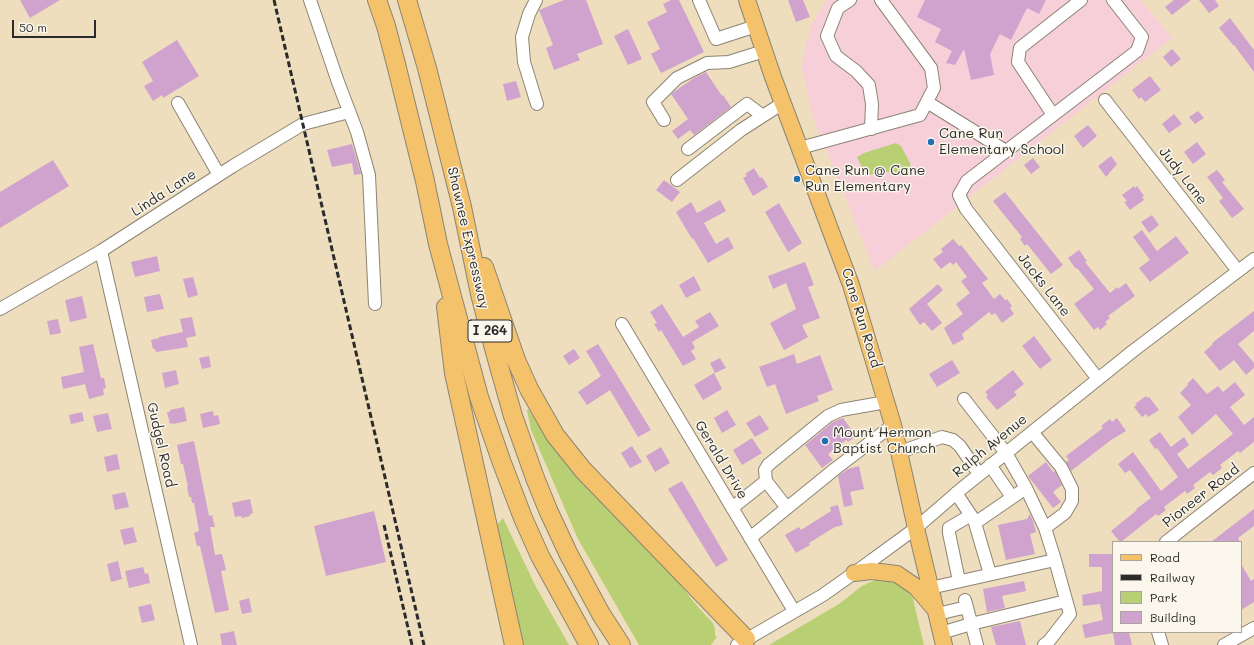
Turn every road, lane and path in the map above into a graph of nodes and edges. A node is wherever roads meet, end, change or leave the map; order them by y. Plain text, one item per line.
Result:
1 (310, 0) edge
2 (377, 0) edge
3 (407, 0) edge
4 (536, 0) edge
5 (699, 0) edge
6 (746, 0) edge
7 (850, 0) edge
8 (881, 0) edge
9 (1081, 0) edge
10 (1113, 0) edge
11 (756, 26) junction
12 (764, 51) junction
13 (1105, 100) dead end
14 (783, 102) junction
15 (927, 102) junction
16 (178, 103) dead end
17 (537, 104) dead end
18 (349, 112) junction
19 (1052, 115) junction
20 (762, 116) junction
21 (664, 120) dead end
22 (871, 129) junction
23 (800, 148) junction
24 (688, 149) dead end
25 (1006, 151) junction
26 (219, 176) junction
27 (677, 180) dead end
28 (462, 207) junction
29 (438, 244) junction
30 (101, 251) junction
31 (1254, 258) edge
32 (1238, 271) junction
33 (375, 304) dead end
34 (0, 309) edge
35 (622, 324) dead end
36 (1098, 379) junction
37 (964, 399) dead end
38 (886, 402) junction
39 (893, 425) junction
40 (1032, 432) junction
41 (900, 452) junction
42 (1006, 453) junction
43 (990, 465) junction
44 (1254, 473) edge
45 (979, 474) junction
46 (766, 481) junction
47 (1026, 488) junction
48 (956, 493) junction
49 (1012, 497) junction
50 (732, 508) junction
51 (788, 508) junction
52 (973, 519) junction
53 (916, 528) junction
54 (1045, 528) junction
55 (750, 538) junction
56 (1167, 541) edge
57 (1055, 560) junction
58 (854, 573) junction
59 (990, 574) junction
60 (959, 581) junction
61 (930, 588) junction
62 (1066, 601) junction
63 (794, 611) junction
64 (936, 611) junction
65 (971, 624) junction
66 (1254, 628) edge
67 (1158, 633) edge
68 (942, 639) edge
69 (742, 642) edge
70 (191, 645) edge
71 (514, 645) edge
72 (589, 645) edge
73 (621, 645) edge
74 (977, 645) edge
75 (1044, 645) edge
76 (1162, 645) edge
77 (1224, 645) edge

1 - 18 street
2 - 29 highway, Shawnee Expressway / I 264
3 - 28 highway, Shawnee Expressway / I 264
4 - 17 street
5 - 11 street
6 - 11 main road, Cane Run Road
7 - 22 street
8 - 15 street
9 - 19 street
10 - 19 street
11 - 12 main road, Cane Run Road
12 - 14 main road, Cane Run Road
12 - 21 street
13 - 32 street, Judy Lane
14 - 20 street
14 - 23 main road, Cane Run Road
15 - 22 street
15 - 25 street
16 - 26 street
18 - 26 street, Linda Lane
18 - 33 street
19 - 25 street
20 - 24 street
20 - 27 street
22 - 23 street
23 - 38 main road, Cane Run Road
25 - 36 street, Jacks Lane
26 - 30 street, Linda Lane
28 - 69 highway
28 - 73 highway, Shawnee Expressway / I 264
29 - 71 highway
29 - 72 highway, Shawnee Expressway / I 264
30 - 34 street, Linda Lane
30 - 70 street, Gudgel Road
31 - 32 street, Ralph Avenue
32 - 36 street, Ralph Avenue
35 - 50 street, Gerald Drive
36 - 40 street, Ralph Avenue
37 - 42 street
38 - 39 main road, Cane Run Road
38 - 46 street
39 - 41 main road, Cane Run Road
39 - 51 street
40 - 42 street, Ralph Avenue
40 - 54 street
41 - 45 street
41 - 53 main road, Cane Run Road
42 - 43 street, Ralph Avenue
42 - 47 street
43 - 45 street, Ralph Avenue
43 - 49 street
44 - 56 street, Pioneer Road
45 - 48 street, Ralph Avenue
46 - 50 street
46 - 51 street
47 - 49 street
47 - 54 street
48 - 52 street
48 - 53 street, Ralph Avenue
49 - 52 street
50 - 55 street, Gerald Drive
51 - 55 street
52 - 59 street
52 - 60 street
53 - 58 street, Ralph Avenue
53 - 61 main road, Cane Run Road
54 - 57 street
55 - 63 street, Gerald Drive
57 - 59 street
57 - 62 street
58 - 63 street, Ralph Avenue
58 - 64 main road
59 - 60 street
60 - 61 street
61 - 64 main road, Cane Run Road
62 - 65 street
62 - 75 street
63 - 69 street, Ralph Avenue
64 - 65 street
64 - 68 main road, Cane Run Road
65 - 68 street
65 - 74 street
66 - 77 street
67 - 76 street

